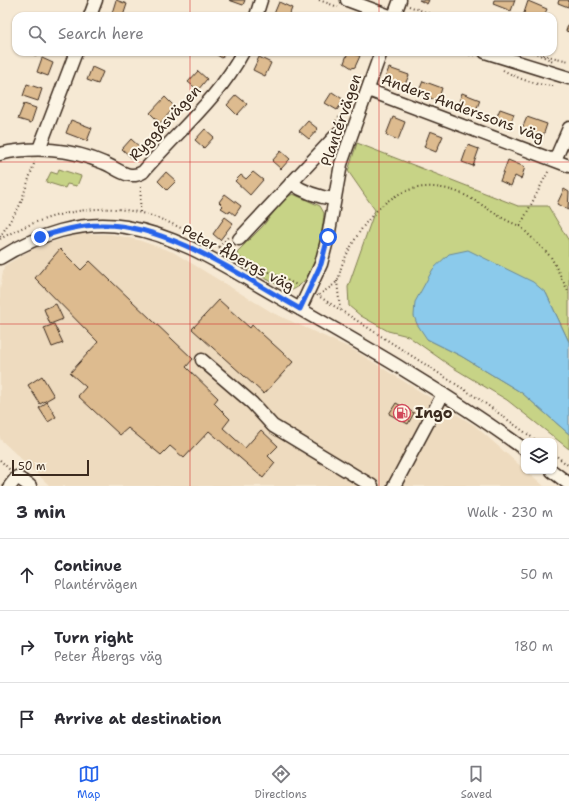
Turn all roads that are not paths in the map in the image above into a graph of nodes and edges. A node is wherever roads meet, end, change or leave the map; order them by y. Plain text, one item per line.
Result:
1 (96, 0) edge
2 (262, 0) edge
3 (347, 0) edge
4 (400, 1) edge
5 (92, 12) edge
6 (258, 12) edge
7 (379, 12) edge
8 (396, 12) edge
9 (74, 56) edge
10 (241, 56) edge
11 (380, 56) edge
12 (498, 56) edge
13 (569, 78) edge
14 (368, 90) junction
15 (569, 128) edge
16 (339, 132) dead end
17 (39, 150) junction
18 (0, 154) edge
19 (555, 160) junction
20 (569, 166) edge
21 (291, 183) junction
22 (334, 199) junction
23 (238, 238) dead end
24 (0, 258) edge
25 (300, 309) junction
26 (202, 360) dead end
27 (443, 394) junction
28 (521, 447) edge
29 (556, 474) edge
30 (569, 484) edge
31 (10, 486) edge
32 (30, 486) edge
33 (372, 486) edge
34 (394, 486) edge

1 - 5 street
2 - 6 street
3 - 7 street
4 - 8 street
9 - 17 street
10 - 17 street, Ryggåsvägen
11 - 14 street, Plantérvägen
12 - 13 street
14 - 19 street, Anders Anderssons väg
14 - 22 street, Plantérvägen
15 - 19 street
16 - 21 street, Plantérvägen
17 - 18 street, Ryggåsvägen
19 - 20 street, Anders Anderssons väg
21 - 22 street
21 - 23 street, Plantérvägen
22 - 25 street, Plantérvägen
24 - 25 street, Peter Åbergs väg
25 - 27 street, Peter Åbergs väg
26 - 33 street
27 - 28 street, Peter Åbergs väg
27 - 34 street
29 - 30 street
31 - 32 street

